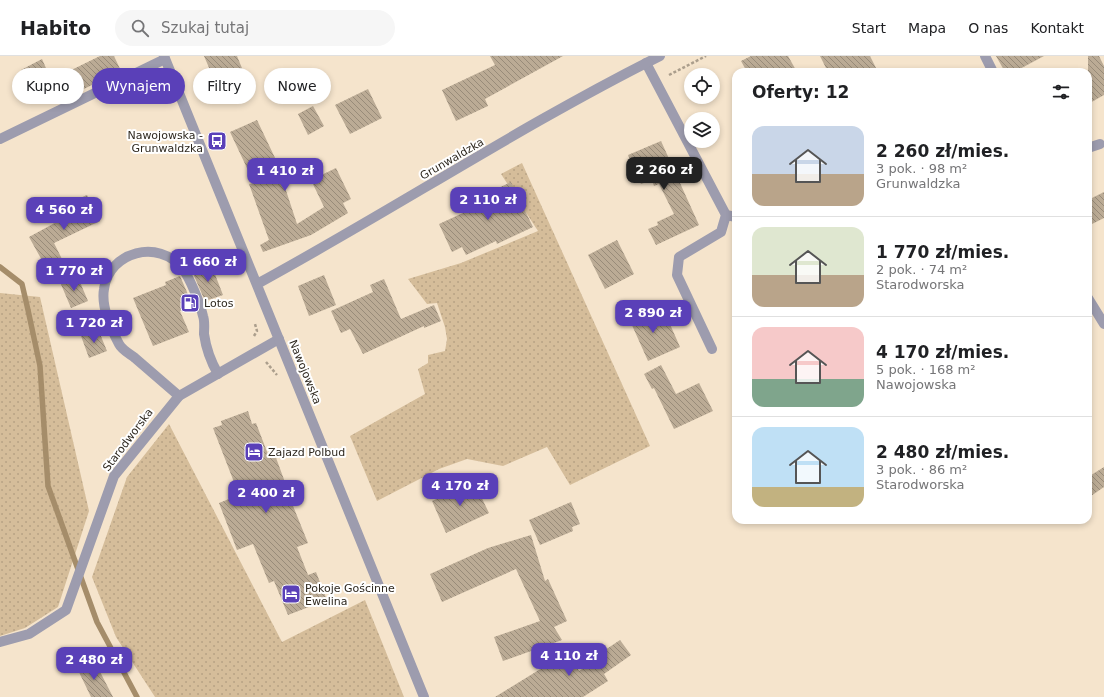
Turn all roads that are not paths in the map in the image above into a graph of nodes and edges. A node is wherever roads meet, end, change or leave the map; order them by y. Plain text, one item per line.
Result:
1 (660, 56) edge
2 (984, 56) edge
3 (165, 58) edge
4 (646, 63) junction
5 (991, 68) edge
6 (0, 139) edge
7 (1103, 145) edge
8 (1092, 147) edge
9 (726, 215) junction
10 (732, 217) edge
11 (258, 284) junction
12 (1092, 304) edge
13 (1104, 324) edge
14 (279, 340) junction
15 (712, 349) dead end
16 (218, 374) junction
17 (179, 396) junction
18 (0, 642) edge
19 (424, 697) edge

1 - 4 street, Grunwaldzka
2 - 5 street
3 - 6 street
3 - 11 street, Nawojowska
4 - 9 street
4 - 11 street, Grunwaldzka
7 - 8 street
9 - 10 street
9 - 15 street
11 - 14 street, Nawojowska
12 - 13 street
14 - 16 street, Starodworska
14 - 19 street, Nawojowska
16 - 17 street, Starodworska
16 - 17 street
17 - 18 street, Starodworska

